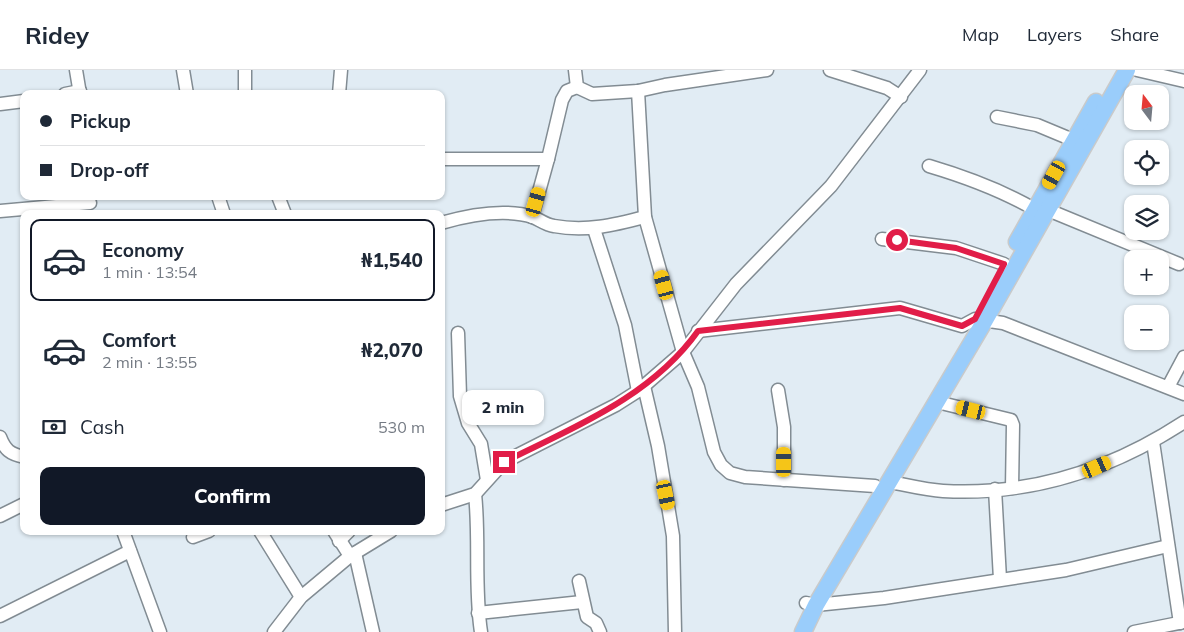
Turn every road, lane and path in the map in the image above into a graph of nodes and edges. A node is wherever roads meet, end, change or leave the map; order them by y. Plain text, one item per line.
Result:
1 (76, 70) edge
2 (183, 70) edge
3 (245, 70) edge
4 (341, 70) edge
5 (574, 70) edge
6 (767, 70) edge
7 (830, 70) edge
8 (920, 70) edge
9 (1115, 70) edge
10 (1127, 70) edge
11 (1137, 70) edge
12 (1184, 81) edge
13 (577, 87) junction
14 (80, 90) edge
15 (186, 90) edge
16 (245, 90) edge
17 (339, 90) edge
18 (638, 91) junction
19 (901, 97) junction
20 (20, 102) edge
21 (0, 104) edge
22 (997, 117) dead end
23 (1073, 140) junction
24 (445, 159) edge
25 (548, 159) junction
26 (929, 166) dead end
27 (90, 204) edge
28 (1041, 210) junction
29 (0, 211) edge
30 (532, 217) junction
31 (645, 218) junction
32 (445, 222) edge
33 (594, 229) junction
34 (882, 239) dead end
35 (1004, 264) junction
36 (1179, 264) dead end
37 (979, 321) junction
38 (698, 331) junction
39 (458, 333) dead end
40 (683, 352) junction
41 (1184, 356) edge
42 (1168, 387) junction
43 (641, 388) junction
44 (778, 390) dead end
45 (1184, 394) edge
46 (937, 402) junction
47 (1184, 422) edge
48 (0, 437) edge
49 (1153, 442) junction
50 (20, 456) edge
51 (487, 480) junction
52 (784, 480) junction
53 (883, 484) junction
54 (1012, 488) junction
55 (995, 489) junction
56 (475, 494) junction
57 (445, 504) edge
58 (20, 506) edge
59 (0, 516) edge
60 (124, 535) edge
61 (198, 535) edge
62 (262, 535) edge
63 (384, 535) edge
64 (337, 536) edge
65 (193, 537) dead end
66 (1168, 546) junction
67 (130, 550) junction
68 (352, 555) junction
69 (1000, 579) junction
70 (579, 581) dead end
71 (301, 597) junction
72 (582, 602) junction
73 (811, 604) junction
74 (478, 613) junction
75 (0, 616) edge
76 (1182, 623) edge
77 (160, 632) edge
78 (274, 632) edge
79 (374, 632) edge
80 (481, 632) edge
81 (600, 632) edge
82 (675, 632) edge
83 (792, 632) edge
84 (803, 632) edge
85 (1134, 632) edge

1 - 14 street
2 - 15 street
3 - 16 street
4 - 17 street
5 - 13 street
6 - 18 street
7 - 19 street
8 - 19 street
9 - 23 main road
10 - 28 main road
11 - 12 street
13 - 18 street
13 - 25 street
18 - 31 street
19 - 38 street
20 - 21 street
22 - 23 street
23 - 28 main road
24 - 25 street
25 - 30 street
26 - 28 street
27 - 29 street
28 - 35 main road
28 - 36 street
28 - 37 main road
30 - 32 street
30 - 33 street
31 - 33 street
31 - 40 street
33 - 43 street
34 - 35 street
35 - 37 main road
37 - 38 street
37 - 42 street
37 - 46 main road
37 - 53 main road
38 - 40 street
39 - 51 street
40 - 43 street
40 - 52 street
41 - 42 street
42 - 45 street
43 - 51 street
43 - 82 street
44 - 52 street
46 - 53 main road
46 - 54 street
47 - 49 street
48 - 50 street
49 - 54 street
49 - 66 street
51 - 56 street
52 - 53 street
53 - 55 street
53 - 73 main road
54 - 55 street
55 - 69 street
56 - 57 street
56 - 74 street
58 - 59 street
60 - 67 street
61 - 65 street
62 - 71 street
63 - 68 street
64 - 68 street
66 - 69 street
66 - 76 street
67 - 75 street
67 - 77 street
68 - 71 street
68 - 79 street
69 - 73 street
70 - 72 street
71 - 78 street
72 - 74 street
72 - 81 street
73 - 83 main road
73 - 84 main road
74 - 80 street
76 - 85 street

